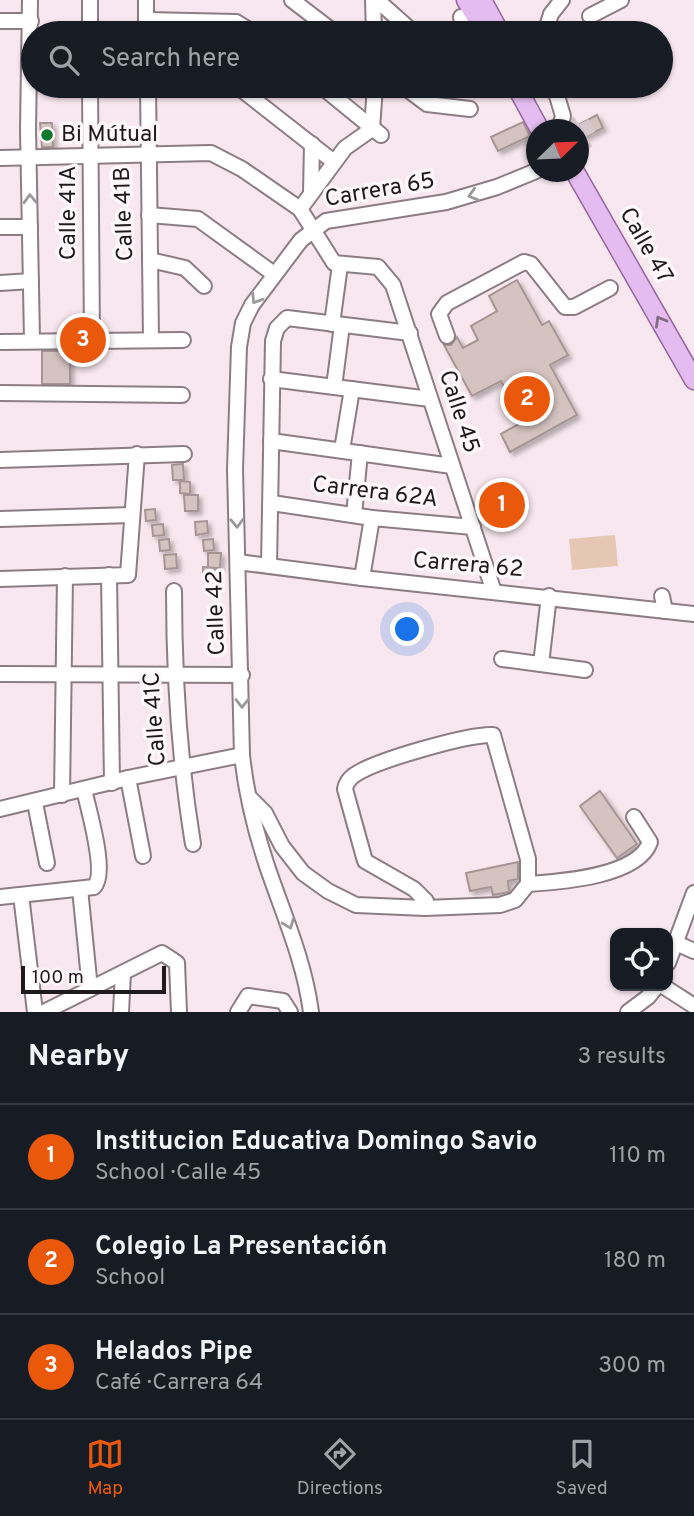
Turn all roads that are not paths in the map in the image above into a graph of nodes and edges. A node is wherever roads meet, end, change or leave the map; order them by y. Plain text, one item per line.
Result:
1 (30, 0) edge
2 (90, 0) edge
3 (146, 0) edge
4 (292, 0) edge
5 (375, 0) edge
6 (482, 0) edge
7 (562, 0) edge
8 (621, 0) edge
9 (463, 8) edge
10 (590, 16) dead end
11 (0, 21) edge
12 (31, 21) joint
13 (90, 21) edge
14 (146, 21) edge
15 (319, 21) edge
16 (374, 21) edge
17 (400, 21) edge
18 (475, 21) edge
19 (493, 21) edge
20 (549, 21) edge
21 (29, 98) edge
22 (90, 98) edge
23 (148, 98) edge
24 (253, 98) edge
25 (335, 98) edge
26 (375, 98) edge
27 (419, 98) edge
28 (523, 98) edge
29 (536, 98) edge
30 (558, 98) edge
31 (470, 108) dead end
32 (534, 119) edge
33 (547, 119) edge
34 (562, 119) edge
35 (376, 132) junction
36 (312, 144) junction
37 (146, 153) junction
38 (91, 156) junction
39 (28, 157) junction
40 (0, 158) edge
41 (334, 162) junction
42 (526, 175) edge
43 (581, 182) edge
44 (311, 193) junction
45 (300, 209) junction
46 (149, 215) junction
47 (0, 227) edge
48 (30, 227) junction
49 (314, 227) junction
50 (150, 260) junction
51 (340, 265) junction
52 (274, 275) junction
53 (31, 281) junction
54 (0, 282) edge
55 (205, 286) dead end
56 (610, 288) dead end
57 (337, 325) junction
58 (410, 333) junction
59 (447, 336) dead end
60 (33, 340) junction
61 (92, 340) junction
62 (151, 340) junction
63 (183, 340) dead end
64 (0, 342) edge
65 (271, 379) junction
66 (694, 380) edge
67 (334, 387) junction
68 (352, 389) junction
69 (0, 393) edge
70 (181, 396) dead end
71 (430, 399) junction
72 (271, 441) junction
73 (342, 450) junction
74 (137, 453) junction
75 (360, 453) junction
76 (184, 454) dead end
77 (0, 460) edge
78 (452, 466) junction
79 (272, 503) junction
80 (132, 515) junction
81 (354, 515) junction
82 (372, 518) junction
83 (0, 519) edge
84 (473, 527) junction
85 (238, 562) junction
86 (269, 566) junction
87 (109, 575) junction
88 (65, 576) junction
89 (362, 578) junction
90 (0, 579) edge
91 (174, 591) dead end
92 (494, 592) junction
93 (549, 596) junction
94 (662, 596) dead end
95 (665, 611) junction
96 (694, 614) edge
97 (502, 659) dead end
98 (541, 664) junction
99 (585, 670) dead end
100 (65, 673) junction
101 (0, 674) edge
102 (110, 674) junction
103 (174, 674) junction
104 (242, 675) junction
105 (242, 755) junction
106 (181, 769) junction
107 (128, 778) junction
108 (112, 783) junction
109 (84, 789) junction
110 (246, 793) junction
111 (62, 795) junction
112 (35, 803) junction
113 (0, 809) edge
114 (634, 817) dead end
115 (192, 844) dead end
116 (143, 856) dead end
117 (47, 863) dead end
118 (528, 884) junction
119 (80, 888) junction
120 (694, 893) edge
121 (22, 895) junction
122 (0, 897) edge
123 (425, 908) junction
124 (676, 943) junction
125 (673, 950) edge
126 (694, 951) edge
127 (123, 973) junction
128 (90, 989) junction
129 (653, 991) edge
130 (671, 991) edge
131 (694, 1006) edge
132 (66, 1007) edge
133 (35, 1012) edge
134 (44, 1012) edge
135 (121, 1012) edge
136 (178, 1012) edge
137 (238, 1012) edge
138 (290, 1012) edge
139 (311, 1012) edge
140 (628, 1012) edge

1 - 12 street
2 - 13 street
3 - 14 street
4 - 15 street
5 - 16 street
5 - 17 street
6 - 19 main road
7 - 20 street
8 - 10 street
9 - 18 main road
11 - 12 street
21 - 39 street
22 - 38 street, Calle 41A
23 - 37 street, Calle 41B
24 - 36 street
25 - 35 street
26 - 35 street
27 - 31 street
28 - 32 main road
29 - 33 main road
30 - 34 street
35 - 41 street
36 - 41 street
36 - 44 street
37 - 38 street, Carrera 65
37 - 45 street, Carrera 65
37 - 46 street, Calle 41B
38 - 39 street, Carrera 65
38 - 61 street, Calle 41A
39 - 40 street, Carrera 65
48 -> 39 street
41 - 44 street
42 -> 49 street, Carrera 65
66 -> 43 main road, Calle 47
44 - 45 street
45 - 49 street, Carrera 65
46 - 50 street, Calle 41B
46 - 52 street
47 - 48 street
48 - 53 street
49 - 51 street
49 - 52 street, Calle 42
50 - 55 street
50 - 62 street, Calle 41B
51 - 57 street
51 - 58 street, Calle 45
52 -> 85 street, Calle 42
53 - 54 street
53 - 60 street
56 - 59 street
57 - 58 street
57 - 65 street
57 - 67 street
58 - 71 street, Calle 45
60 - 61 street
60 - 64 street
61 - 62 street
62 - 63 street
65 - 67 street
65 - 72 street
67 - 68 street
68 - 71 street
68 - 73 street
69 - 70 street
71 - 78 street, Calle 45
72 - 73 street
72 - 79 street
73 - 75 street
74 - 76 street
74 - 77 street
74 - 80 street
75 - 78 street
75 - 81 street
78 - 84 street, Calle 45
79 - 81 street, Carrera 62A
79 - 86 street
80 - 83 street
80 - 87 street
81 - 82 street, Carrera 62A
82 - 84 street, Carrera 62A
82 - 89 street
84 - 92 street, Calle 45
85 - 86 street, Carrera 62
85 - 104 street, Calle 42
86 - 89 street, Carrera 62
87 - 88 street
87 - 102 street
88 - 90 street
88 - 100 street
89 - 92 street, Carrera 62
91 - 103 street, Calle 41C
92 - 93 street, Carrera 62
93 - 95 street, Carrera 62
93 - 98 street
94 - 95 street
95 - 96 street, Carrera 62
97 - 98 street
98 - 99 street
100 - 101 street
100 - 102 street
100 - 111 street
102 - 103 street
102 - 108 street
103 - 104 street
103 - 106 street, Calle 41C
104 -> 105 street, Calle 42
105 - 106 street
105 - 110 street, Calle 42
106 - 107 street
106 - 115 street, Calle 41C
107 - 108 street
107 - 116 street
108 - 109 street
109 - 111 street
109 - 119 street
110 - 123 street
110 -> 139 street, Calle 42
111 - 112 street
112 - 113 street
112 - 117 street
114 - 118 street
118 - 123 street
118 - 123 street
119 - 121 street
119 - 128 street
120 - 124 street
121 - 122 street
121 - 133 street
124 - 125 street
124 - 126 street
127 - 128 street
127 - 135 street
127 - 136 street
128 - 132 street
129 - 140 street
130 - 131 street
132 - 134 street
137 - 138 street

